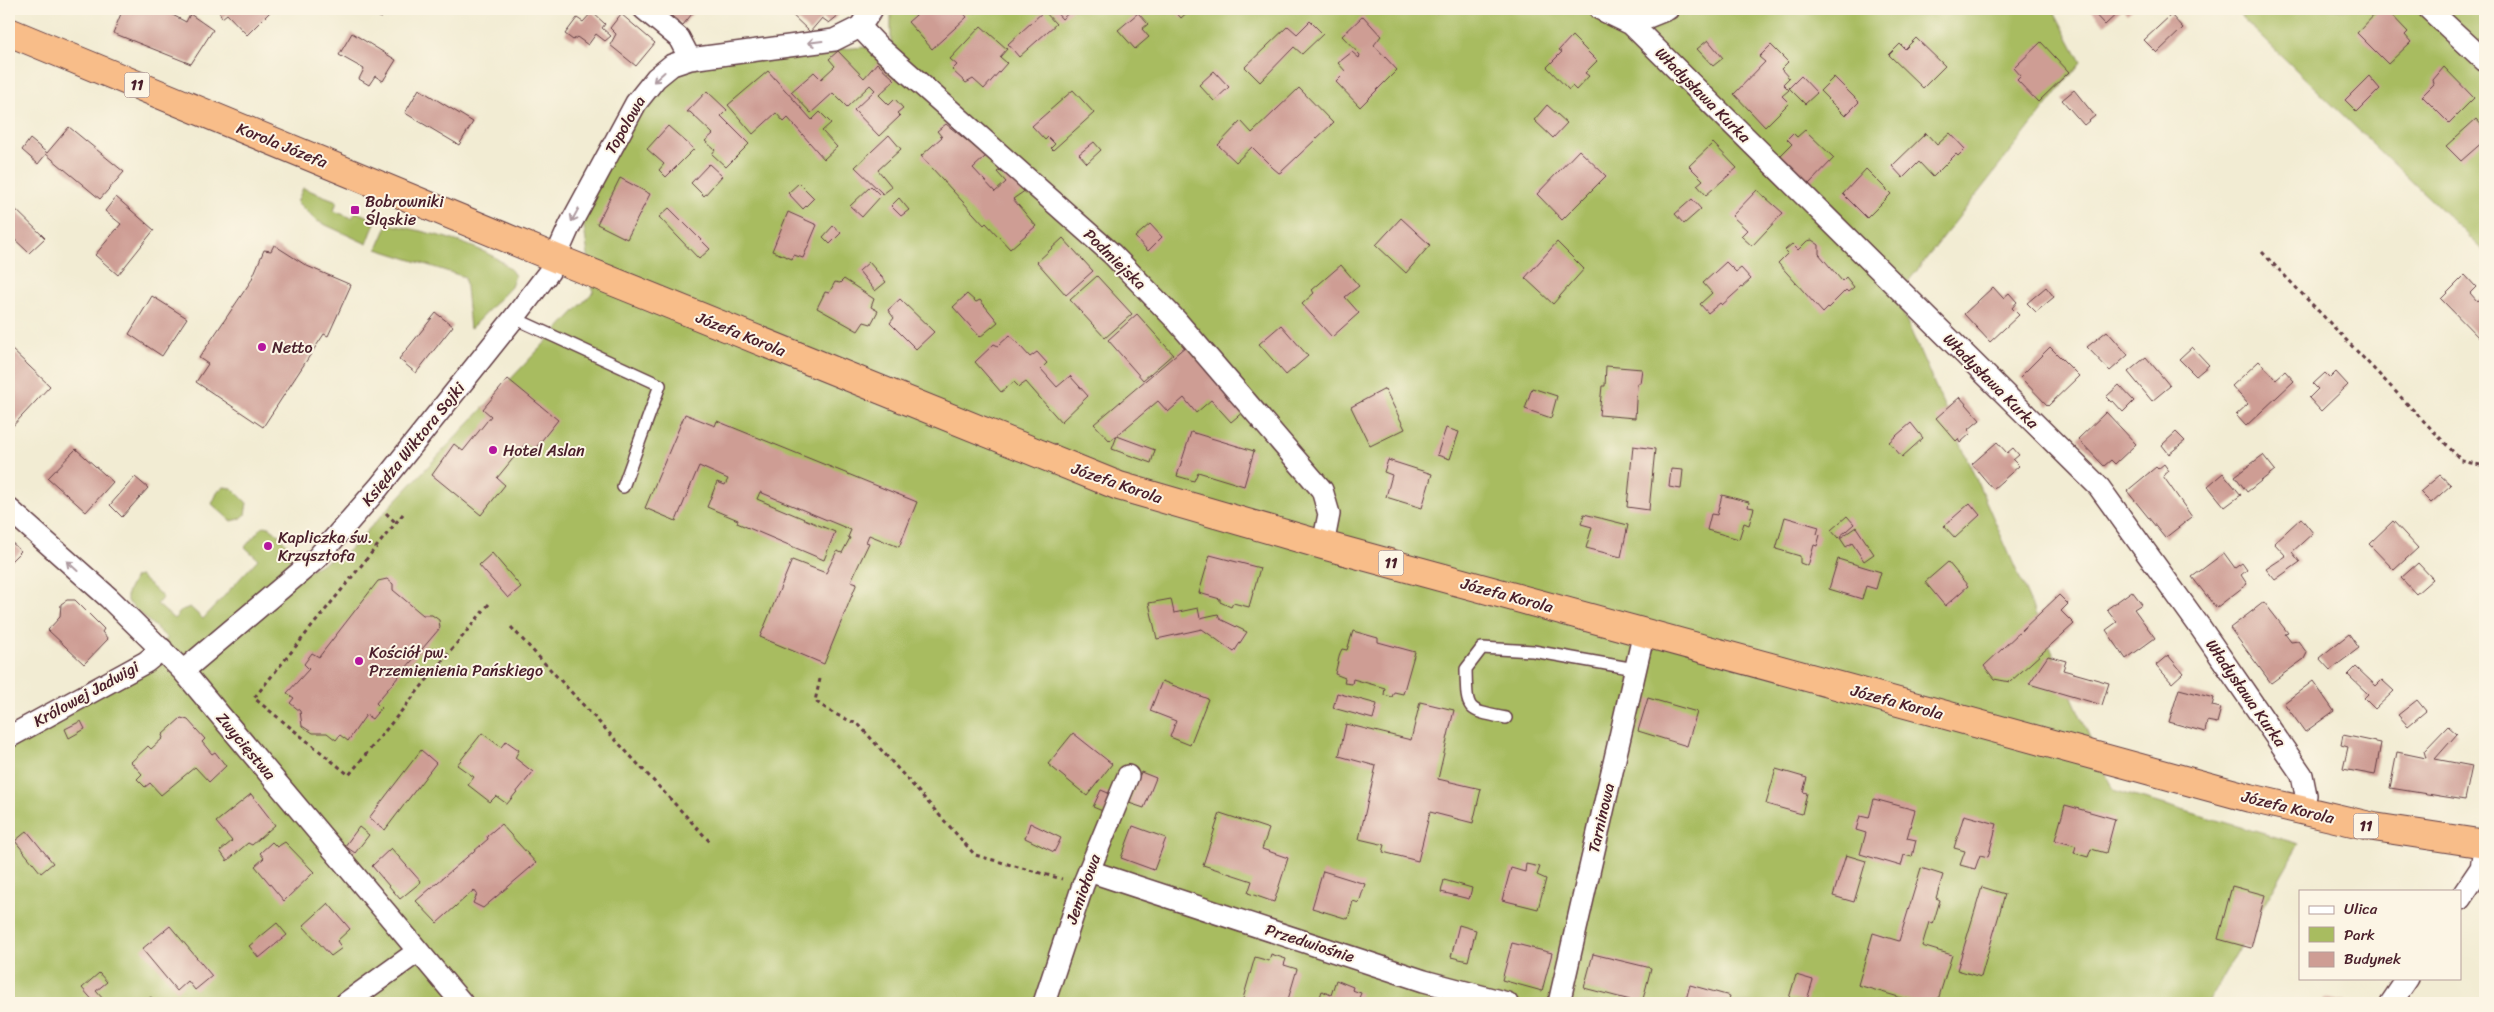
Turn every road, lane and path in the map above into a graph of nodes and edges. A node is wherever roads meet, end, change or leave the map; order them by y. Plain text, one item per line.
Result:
1 (644, 9) edge
2 (872, 9) edge
3 (1600, 9) edge
4 (1668, 9) edge
5 (2430, 9) edge
6 (1631, 24) junction
7 (860, 27) junction
8 (9, 32) edge
9 (690, 59) junction
10 (2485, 61) edge
11 (2262, 252) dead end
12 (555, 258) junction
13 (514, 318) junction
14 (2485, 466) edge
15 (623, 487) dead end
16 (9, 509) edge
17 (403, 514) dead end
18 (1323, 545) junction
19 (489, 604) dead end
20 (511, 627) dead end
21 (1644, 632) junction
22 (162, 649) junction
23 (1635, 669) junction
24 (183, 671) junction
25 (820, 679) dead end
26 (1506, 718) dead end
27 (9, 737) edge
28 (1128, 776) dead end
29 (2302, 812) junction
30 (711, 843) dead end
31 (2485, 844) edge
32 (1086, 878) junction
33 (2462, 896) edge
34 (417, 952) junction
35 (2407, 980) edge
36 (346, 1003) edge
37 (462, 1003) edge
38 (1044, 1003) edge
39 (1506, 1003) edge
40 (1559, 1003) edge
41 (2391, 1003) edge

1 - 9 street
2 - 7 street
3 - 6 street, Władysława Kurka
4 - 6 street
5 - 10 street
6 - 29 street, Władysława Kurka
7 -> 9 street, Topolowa
7 - 18 street, Podmiejska
8 - 12 highway, Korola Józefa / 11
9 -> 12 street, Topolowa
11 - 14 path
12 - 13 street, Księdza Wiktora Sojki
12 - 18 highway, Józefa Korola / 11
13 - 15 lane
13 - 24 street, Księdza Wiktora Sojki
22 -> 16 street, Zwycięstwa
17 - 19 path
18 - 21 highway, Józefa Korola / 11
20 - 30 path
21 - 23 street, Tarninowa
21 - 29 highway, Józefa Korola / 11
22 - 24 street, Zwycięstwa
22 - 27 street, Królowej Jadwigi
23 - 26 lane
23 - 40 street, Tarninowa
24 - 34 street, Zwycięstwa
25 - 32 path
28 - 32 street, Jemiołowa
29 - 31 highway, Józefa Korola / 11
31 - 33 street
32 - 38 street, Jemiołowa
32 - 39 street, Przedwiośnie
34 - 36 street
34 - 37 street, Zwycięstwa
35 - 41 street

